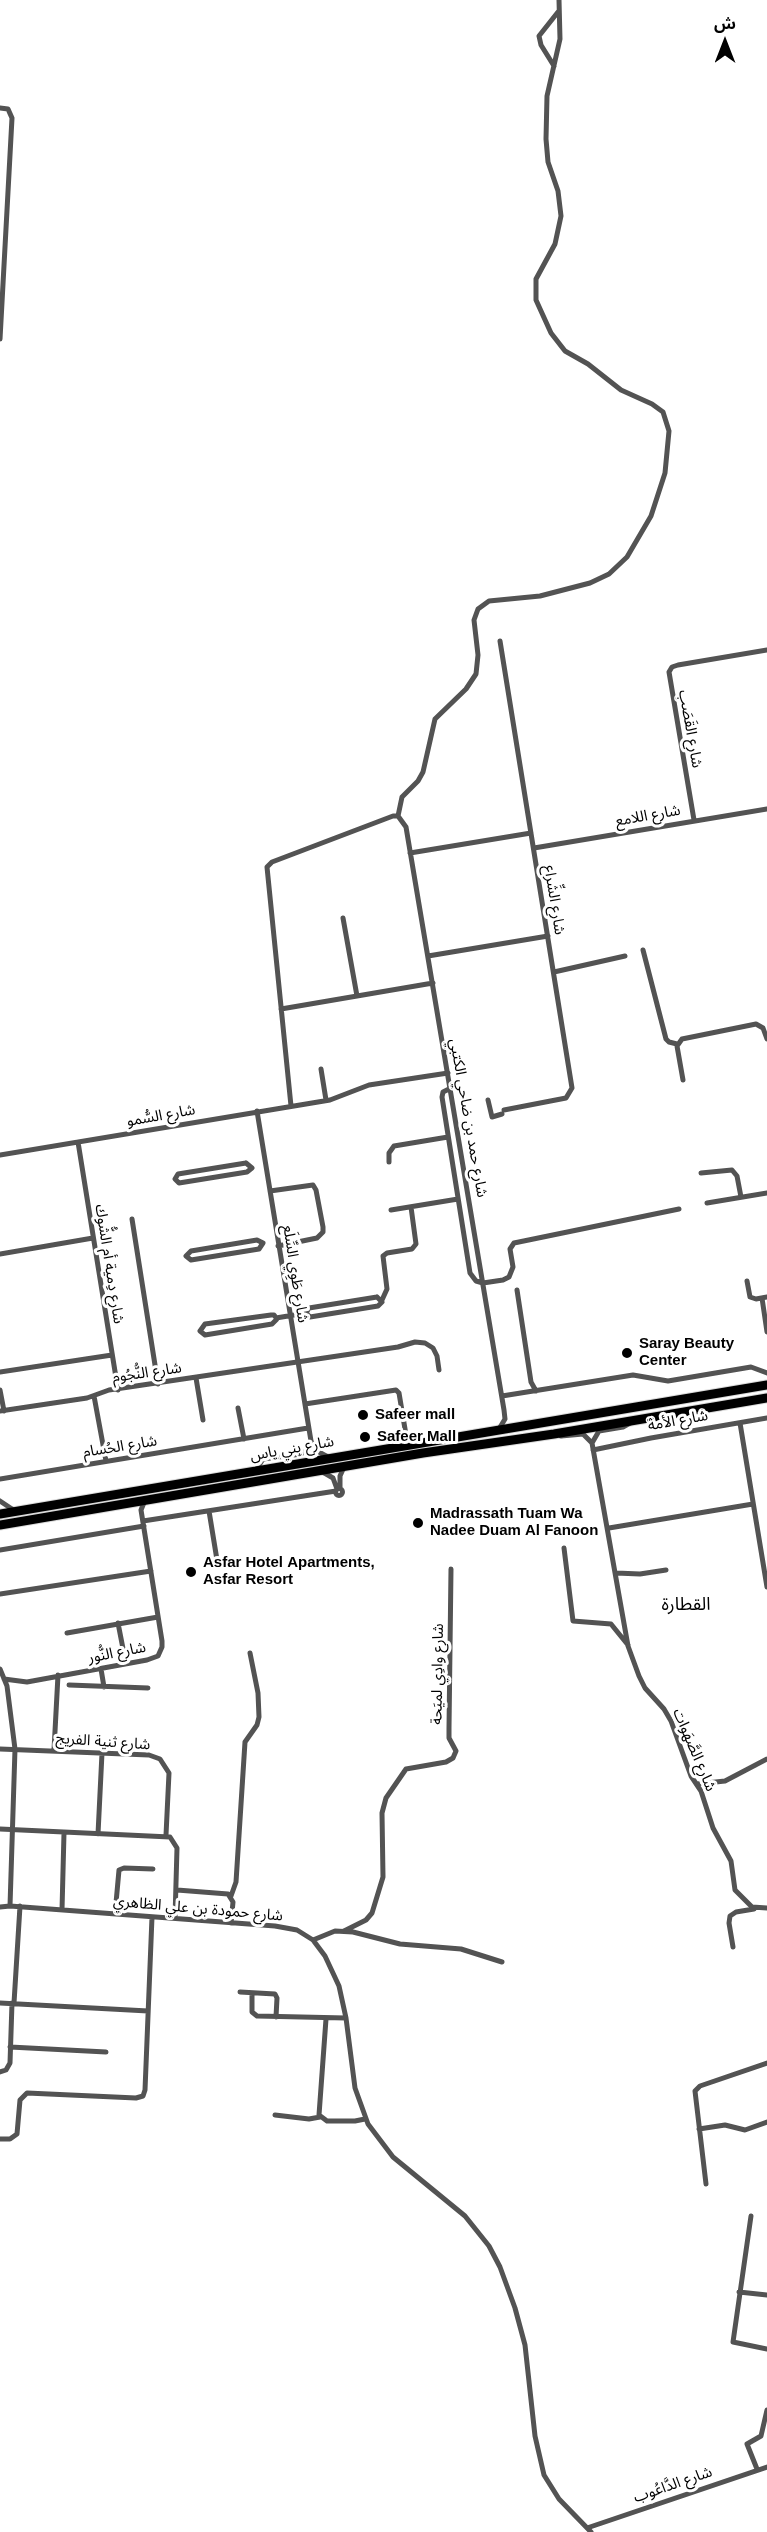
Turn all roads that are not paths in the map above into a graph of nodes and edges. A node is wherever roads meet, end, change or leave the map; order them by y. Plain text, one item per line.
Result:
1 (559, 0) edge
2 (558, 12) junction
3 (554, 66) junction
4 (0, 108) edge
5 (0, 339) edge
6 (500, 641) dead end
7 (767, 650) edge
8 (767, 808) edge
9 (399, 816) junction
10 (389, 819) junction
11 (694, 820) junction
12 (403, 822) junction
13 (531, 833) junction
14 (534, 848) junction
15 (410, 853) junction
16 (343, 918) dead end
17 (548, 936) junction
18 (643, 950) dead end
19 (428, 956) junction
20 (624, 956) dead end
21 (554, 972) junction
22 (433, 983) junction
23 (357, 996) junction
24 (281, 1009) junction
25 (767, 1036) edge
26 (677, 1044) junction
27 (321, 1069) dead end
28 (448, 1072) junction
29 (683, 1080) dead end
30 (451, 1088) junction
31 (326, 1100) junction
32 (488, 1100) dead end
33 (291, 1106) junction
34 (257, 1111) junction
35 (448, 1137) junction
36 (78, 1142) junction
37 (0, 1155) edge
38 (389, 1162) dead end
39 (266, 1164) junction
40 (251, 1166) junction
41 (702, 1173) dead end
42 (270, 1191) junction
43 (767, 1193) edge
44 (741, 1197) junction
45 (458, 1199) junction
46 (707, 1203) dead end
47 (411, 1207) junction
48 (679, 1209) dead end
49 (391, 1210) dead end
50 (132, 1220) dead end
51 (93, 1239) junction
52 (263, 1243) junction
53 (278, 1243) junction
54 (0, 1254) edge
55 (747, 1281) dead end
56 (483, 1283) junction
57 (517, 1290) dead end
58 (764, 1297) edge
59 (290, 1316) junction
60 (276, 1318) junction
61 (767, 1332) edge
62 (112, 1354) junction
63 (298, 1362) junction
64 (440, 1370) dead end
65 (0, 1372) edge
66 (767, 1373) edge
67 (196, 1378) junction
68 (531, 1382) junction
69 (158, 1384) junction
70 (767, 1385) edge
71 (0, 1390) edge
72 (118, 1390) junction
73 (536, 1391) junction
74 (524, 1393) junction
75 (94, 1396) junction
76 (502, 1396) junction
77 (767, 1398) edge
78 (305, 1404) junction
79 (238, 1407) dead end
80 (2, 1411) edge
81 (767, 1418) edge
82 (505, 1419) junction
83 (203, 1420) dead end
84 (630, 1421) junction
85 (542, 1423) junction
86 (740, 1423) junction
87 (516, 1426) junction
88 (308, 1428) junction
89 (499, 1429) junction
90 (554, 1434) junction
91 (534, 1437) junction
92 (244, 1439) junction
93 (311, 1441) junction
94 (592, 1443) junction
95 (418, 1444) junction
96 (593, 1450) junction
97 (332, 1457) junction
98 (106, 1461) junction
99 (298, 1463) junction
100 (345, 1466) junction
101 (320, 1470) junction
102 (255, 1471) junction
103 (276, 1478) junction
104 (0, 1479) edge
105 (338, 1490) junction
106 (146, 1499) junction
107 (0, 1501) edge
108 (130, 1502) junction
109 (753, 1504) junction
110 (141, 1510) junction
111 (16, 1511) junction
112 (209, 1511) junction
113 (0, 1514) edge
114 (143, 1523) junction
115 (0, 1525) edge
116 (609, 1528) junction
117 (564, 1548) dead end
118 (0, 1550) edge
119 (216, 1560) dead end
120 (451, 1569) dead end
121 (666, 1570) dead end
122 (151, 1571) junction
123 (616, 1573) junction
124 (767, 1587) edge
125 (0, 1594) edge
126 (158, 1617) junction
127 (118, 1623) junction
128 (67, 1633) dead end
129 (628, 1646) junction
130 (250, 1653) dead end
131 (126, 1664) junction
132 (0, 1669) edge
133 (101, 1669) junction
134 (58, 1675) junction
135 (4, 1679) junction
136 (69, 1686) dead end
137 (104, 1687) junction
138 (148, 1688) dead end
139 (0, 1749) edge
140 (15, 1749) junction
141 (54, 1750) junction
142 (102, 1753) junction
143 (767, 1759) edge
144 (697, 1784) junction
145 (0, 1829) edge
146 (13, 1830) junction
147 (64, 1833) junction
148 (98, 1834) junction
149 (166, 1835) junction
150 (153, 1869) dead end
151 (177, 1890) junction
152 (231, 1896) junction
153 (0, 1905) edge
154 (10, 1905) junction
155 (20, 1906) junction
156 (767, 1908) edge
157 (756, 1909) junction
158 (62, 1910) junction
159 (115, 1914) junction
160 (152, 1917) junction
161 (175, 1918) junction
162 (231, 1923) junction
163 (344, 1931) junction
164 (313, 1940) junction
165 (733, 1947) dead end
166 (502, 1962) dead end
167 (240, 1992) dead end
168 (252, 1993) junction
169 (0, 2002) edge
170 (13, 2003) junction
171 (148, 2010) junction
172 (276, 2017) junction
173 (346, 2018) junction
174 (326, 2019) junction
175 (10, 2047) junction
176 (106, 2052) dead end
177 (767, 2063) edge
178 (0, 2072) edge
179 (275, 2115) dead end
180 (320, 2117) junction
181 (365, 2119) junction
182 (767, 2122) edge
183 (699, 2129) junction
184 (0, 2139) edge
185 (706, 2184) dead end
186 (751, 2216) dead end
187 (739, 2292) junction
188 (767, 2295) edge
189 (767, 2349) edge
190 (767, 2410) edge
191 (767, 2467) edge
192 (756, 2469) junction
193 (589, 2530) edge

1 - 2 street
2 - 3 street
2 - 3 street
3 - 9 street
4 - 5 street
6 - 13 street, شارع الشِّراع
7 - 11 street, شارع القَصَب
8 - 11 street, شارع اللامع
9 - 10 street
9 - 12 street, شارع حمد بن ضاحي الكتبي
10 - 12 street
10 - 24 street
11 - 14 street, شارع اللامع
12 - 15 street, شارع حمد بن ضاحي الكتبي
13 - 14 street, شارع الشِّراع
13 - 15 street
14 - 17 street, شارع الشِّراع
15 - 19 street, شارع حمد بن ضاحي الكتبي
16 - 23 street
17 - 19 street
17 - 21 street, شارع الشِّراع
18 - 26 street
19 - 22 street, شارع حمد بن ضاحي الكتبي
20 - 21 street
21 - 32 street, شارع الشِّراع
22 - 23 street
22 - 28 street, شارع حمد بن ضاحي الكتبي
23 - 24 street
24 - 33 street
25 - 26 street
26 - 29 street
27 - 31 street
28 - 30 street, شارع حمد بن ضاحي الكتبي
28 - 31 street, شارع السُّمو
30 - 35 street
30 - 56 street, شارع حمد بن ضاحي الكتبي
31 - 33 street, شارع السُّمو
33 - 34 street, شارع السُّمو
34 - 36 street, شارع السُّمو
34 - 39 street, شارع طَوِي السِّلَع
35 - 38 street
35 - 45 street
36 - 37 street, شارع السُّمو
36 - 51 street, شارع دِمية أم الشُّوك
39 - 40 street
39 - 42 street, شارع طَوِي السِّلَع
40 - 40 street
41 - 44 street
42 - 53 street, شارع طَوِي السِّلَع
42 - 53 street
43 - 44 street
44 - 46 street
45 - 47 street
45 - 56 street
47 - 49 street
47 - 59 street
48 - 56 street
50 - 69 street
51 - 54 street
51 - 62 street, شارع دِمية أم الشُّوك
52 - 52 street
52 - 53 street
53 - 59 street, شارع طَوِي السِّلَع
55 - 58 street
56 - 76 street, شارع حمد بن ضاحي الكتبي
57 - 68 street
58 - 61 street
59 - 60 street
59 - 63 street, شارع طَوِي السِّلَع
60 - 60 street
62 - 65 street
62 - 72 street, شارع دِمية أم الشُّوك
63 - 64 street, شارع النُّجُوم
63 - 67 street, شارع النُّجُوم
63 - 78 street, شارع طَوِي السِّلَع
66 - 73 street
67 - 69 street, شارع النُّجُوم
67 - 83 street
68 - 73 street
68 - 74 street
69 - 72 street, شارع النُّجُوم
70 - 85 main road, شارع بني ياس
71 - 80 street
72 - 75 street, شارع النُّجُوم
73 - 74 street
74 - 76 street
75 - 80 street, شارع النُّجُوم
75 - 98 street
76 - 82 street, شارع حمد بن ضاحي الكتبي
77 - 84 main road, شارع بني ياس
78 - 88 street, شارع طَوِي السِّلَع
78 - 95 street
79 - 92 street
81 - 86 street, شارع الأمة
82 - 87 street
82 - 89 street
84 - 90 main road, شارع بني ياس
84 - 94 street
85 - 87 main road, شارع بني ياس
85 - 91 main road
86 - 96 street, شارع الأمة
86 - 109 street
87 - 89 main road, شارع بني ياس
88 - 92 street, شارع الحُسام
88 - 93 street, شارع طَوِي السِّلَع
89 - 95 main road, شارع بني ياس
90 - 91 main road, شارع بني ياس
90 - 94 street
91 - 100 main road, شارع بني ياس
92 - 98 street, شارع الحُسام
93 - 97 street
93 - 102 street
94 - 96 street, شارع الصَّهَوات
95 - 97 main road, شارع بني ياس
96 - 116 street, شارع الصَّهَوات
97 - 99 main road, شارع بني ياس
98 - 104 street, شارع الحُسام
99 - 102 main road, شارع بني ياس
99 - 103 main road
100 - 101 main road, شارع بني ياس
100 - 105 street
101 - 103 main road, شارع بني ياس
101 - 105 street
102 - 111 main road, شارع بني ياس
103 - 106 main road, شارع بني ياس
105 - 112 street
106 - 108 main road, شارع بني ياس
106 - 110 street
107 - 111 street
108 - 110 street
108 - 115 main road, شارع بني ياس
109 - 116 street
109 - 124 street
110 - 114 street, شارع النُّور
111 - 113 main road, شارع بني ياس
112 - 114 street
112 - 119 street
114 - 118 street
114 - 122 street, شارع النُّور
116 - 123 street, شارع الصَّهَوات
117 - 129 street
120 - 163 street, شارع وادِي لميَحة
121 - 123 street
122 - 125 street
122 - 126 street, شارع النُّور
123 - 129 street, شارع الصَّهَوات
126 - 127 street
126 - 131 street, شارع النُّور
127 - 128 street
127 - 131 street
129 - 144 street, شارع الصَّهَوات
130 - 152 street
131 - 133 street, شارع النُّور
132 - 135 street
133 - 134 street, شارع النُّور
133 - 137 street
134 - 135 street, شارع النُّور
134 - 141 street
135 - 140 street
136 - 137 street
137 - 138 street
139 - 140 street, شارع ثنية الفريج
140 - 141 street, شارع ثنية الفريج
140 - 146 street
141 - 142 street, شارع ثنية الفريج
142 - 148 street
142 - 149 street, شارع ثنية الفريج
143 - 144 street
144 - 157 street, شارع الصَّهَوات
145 - 146 street
146 - 147 street
146 - 154 street
147 - 148 street
147 - 158 street
148 - 149 street
149 - 151 street
150 - 159 street
151 - 152 street
151 - 161 street
152 - 162 street
153 - 154 street, شارع حمودة بن علي الظاهري
154 - 155 street, شارع حمودة بن علي الظاهري
155 - 158 street, شارع حمودة بن علي الظاهري
155 - 170 street
156 - 157 street
157 - 165 street
158 - 159 street, شارع حمودة بن علي الظاهري
159 - 160 street, شارع حمودة بن علي الظاهري
160 - 161 street, شارع حمودة بن علي الظاهري
160 - 171 street
161 - 162 street, شارع حمودة بن علي الظاهري
162 - 164 street, شارع حمودة بن علي الظاهري
163 - 164 street
163 - 166 street
164 - 173 street
167 - 168 street
168 - 172 street
168 - 172 street
169 - 170 street
170 - 171 street
170 - 175 street
171 - 184 street
172 - 174 street
173 - 174 street
173 - 181 street
174 - 180 street
175 - 176 street
175 - 178 street
177 - 183 street
179 - 180 street
180 - 181 street
181 - 193 street
182 - 183 street
183 - 185 street
186 - 187 street
187 - 188 street
187 - 189 street
190 - 192 street
191 - 192 street, شارع الدَّاعُوب
192 - 193 street, شارع الدَّاعُوب

